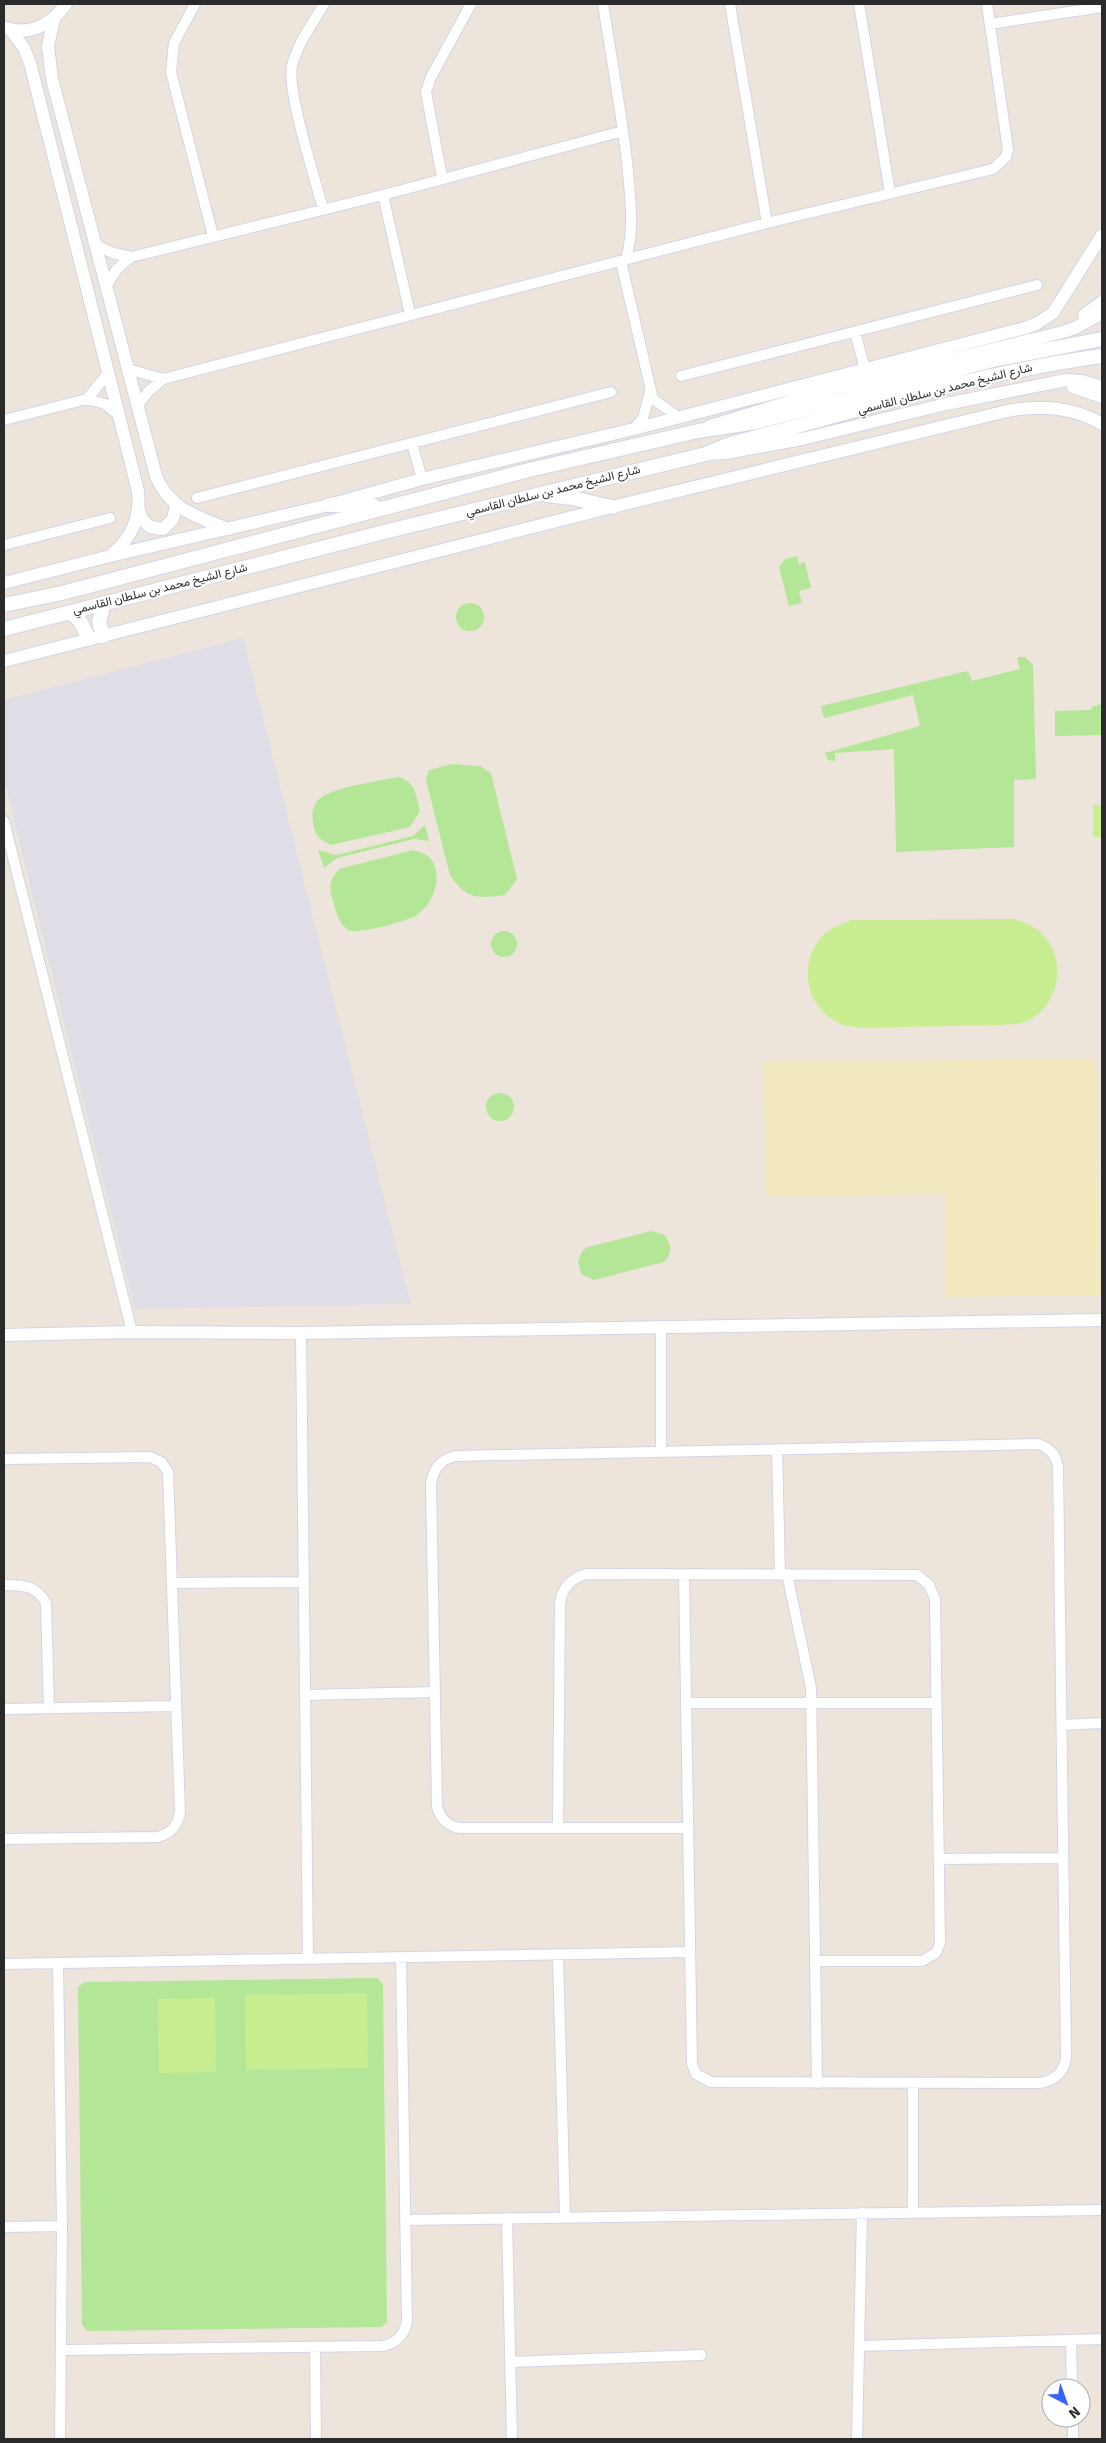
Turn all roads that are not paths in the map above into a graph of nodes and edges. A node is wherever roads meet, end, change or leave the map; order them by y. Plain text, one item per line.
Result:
1 (66, 4) edge
2 (195, 4) edge
3 (324, 4) edge
4 (471, 4) edge
5 (603, 4) edge
6 (730, 4) edge
7 (859, 4) edge
8 (987, 4) edge
9 (1102, 6) edge
10 (54, 19) junction
11 (990, 24) junction
12 (7, 28) edge
13 (52, 79) junction
14 (35, 80) junction
15 (623, 131) junction
16 (442, 178) junction
17 (890, 193) junction
18 (383, 195) junction
19 (323, 209) junction
20 (767, 223) junction
21 (1102, 235) edge
22 (213, 236) junction
23 (96, 245) junction
24 (131, 257) junction
25 (623, 261) junction
26 (1037, 285) dead end
27 (107, 286) junction
28 (1102, 302) edge
29 (1102, 313) edge
30 (410, 314) junction
31 (855, 332) junction
32 (1036, 337) junction
33 (1102, 339) edge
34 (1102, 356) edge
35 (128, 368) junction
36 (865, 369) junction
37 (109, 372) junction
38 (888, 374) junction
39 (681, 376) dead end
40 (163, 379) junction
41 (1051, 382) junction
42 (1102, 387) edge
43 (650, 391) junction
44 (611, 392) dead end
45 (993, 394) junction
46 (1102, 397) edge
47 (87, 399) junction
48 (138, 405) junction
49 (120, 416) junction
50 (678, 417) junction
51 (976, 419) junction
52 (4, 420) edge
53 (1102, 424) edge
54 (634, 429) junction
55 (698, 431) junction
56 (412, 443) junction
57 (706, 454) junction
58 (422, 479) junction
59 (534, 495) junction
60 (197, 498) dead end
61 (330, 505) junction
62 (176, 506) junction
63 (385, 507) junction
64 (612, 507) junction
65 (139, 510) junction
66 (110, 518) dead end
67 (228, 529) junction
68 (4, 545) edge
69 (110, 556) junction
70 (4, 583) edge
71 (104, 603) junction
72 (4, 605) edge
73 (70, 612) junction
74 (4, 629) edge
75 (96, 637) junction
76 (4, 661) edge
77 (4, 821) edge
78 (1102, 1319) edge
79 (661, 1326) junction
80 (132, 1332) junction
81 (301, 1333) junction
82 (4, 1335) edge
83 (777, 1448) junction
84 (661, 1451) junction
85 (4, 1459) edge
86 (684, 1574) junction
87 (784, 1574) junction
88 (304, 1582) junction
89 (173, 1583) junction
90 (4, 1585) edge
91 (435, 1692) junction
92 (305, 1696) junction
93 (686, 1703) junction
94 (812, 1703) junction
95 (936, 1703) junction
96 (176, 1706) junction
97 (48, 1708) junction
98 (4, 1709) edge
99 (1102, 1723) edge
100 (1062, 1725) junction
101 (558, 1828) junction
102 (688, 1828) junction
103 (4, 1839) edge
104 (1063, 1858) junction
105 (939, 1859) junction
106 (690, 1952) junction
107 (558, 1955) junction
108 (401, 1958) junction
109 (308, 1960) junction
110 (815, 1960) junction
111 (4, 1964) edge
112 (58, 1964) junction
113 (817, 2083) junction
114 (913, 2084) junction
115 (1102, 2210) edge
116 (913, 2212) junction
117 (862, 2213) junction
118 (566, 2217) junction
119 (507, 2218) junction
120 (405, 2220) junction
121 (62, 2226) junction
122 (4, 2227) edge
123 (1102, 2339) edge
124 (1071, 2340) junction
125 (859, 2346) junction
126 (315, 2347) junction
127 (62, 2350) junction
128 (701, 2354) dead end
129 (510, 2362) junction
130 (1072, 2378) edge
131 (60, 2439) edge
132 (316, 2439) edge
133 (512, 2439) edge
134 (857, 2439) edge

1 - 10 street
2 - 22 street
3 - 19 street
4 - 16 street
5 - 15 street
6 - 20 street
7 - 17 street
8 - 11 street
9 - 11 street
10 - 12 street
10 - 13 street
11 - 17 street
12 - 14 street
13 - 14 street
13 - 23 street
14 - 37 street
15 - 16 street
15 - 25 street
16 - 18 street
17 - 20 street
18 - 19 street
18 - 30 street
19 - 22 street
20 - 25 street
21 - 36 street
22 - 24 street
23 - 24 street
23 - 27 street
24 - 27 street
25 - 30 street
25 - 43 street
26 - 31 street
27 - 35 street
28 - 32 street
29 - 32 street
30 - 40 street
31 - 36 street
31 - 39 street
32 - 38 street
33 - 55 main road, شارع الشيخ محمد بن سلطان القاسمي
34 - 57 main road, شارع الشيخ محمد بن سلطان القاسمي
35 - 40 street
35 - 48 street
36 - 38 street
36 - 50 street
37 - 47 street
37 - 49 street
38 - 55 street
40 - 48 street
41 - 42 street
41 - 45 street
41 - 46 street
43 - 50 street
43 - 54 street
44 - 56 street
45 - 51 street
45 - 57 street
47 - 49 street
47 - 52 street
48 - 62 street
49 - 65 street
50 - 54 street
51 - 53 street
51 - 64 street
54 - 58 street
55 - 63 main road, شارع الشيخ محمد بن سلطان القاسمي
56 - 58 street
56 - 60 street
57 - 59 main road, شارع الشيخ محمد بن سلطان القاسمي
58 - 61 street
59 - 64 main road
59 - 71 main road, شارع الشيخ محمد بن سلطان القاسمي
61 - 63 main road
61 - 67 street
62 - 65 street
62 - 67 street
63 - 72 main road, شارع الشيخ محمد بن سلطان القاسمي
64 - 75 street
65 - 69 street
66 - 68 street
67 - 69 street
69 - 70 street
71 - 73 main road, شارع الشيخ محمد بن سلطان القاسمي
71 - 75 main road
73 - 74 main road, شارع الشيخ محمد بن سلطان القاسمي
73 - 75 main road
75 - 76 street
77 - 80 street
78 - 79 street
79 - 81 street
79 - 84 street
80 - 81 street
80 - 82 street
81 - 88 street
83 - 84 street
83 - 87 street
83 - 100 street
84 - 91 street
85 - 89 street
86 - 87 street
86 - 93 street
86 - 101 street
87 - 94 street
87 - 95 street
88 - 89 street
88 - 92 street
89 - 96 street
90 - 97 street
91 - 92 street
91 - 101 street
92 - 109 street
93 - 94 street
93 - 102 street
94 - 95 street
94 - 110 street
95 - 105 street
96 - 97 street
96 - 103 street
97 - 98 street
99 - 100 street
100 - 104 street
101 - 102 street
102 - 106 street
104 - 105 street
104 - 114 street
105 - 110 street
106 - 107 street
106 - 113 street
107 - 108 street
107 - 118 street
108 - 109 street
108 - 120 street
109 - 112 street
110 - 113 street
111 - 112 street
112 - 121 street
113 - 114 street
114 - 116 street
115 - 116 street
116 - 117 street
117 - 118 street
117 - 125 street
118 - 119 street
119 - 120 street
119 - 129 street
120 - 126 street
121 - 122 street
121 - 127 street
123 - 124 street
124 - 125 street
124 - 130 street
125 - 134 street
126 - 127 street
126 - 132 street
127 - 131 street
128 - 129 street
129 - 133 street

